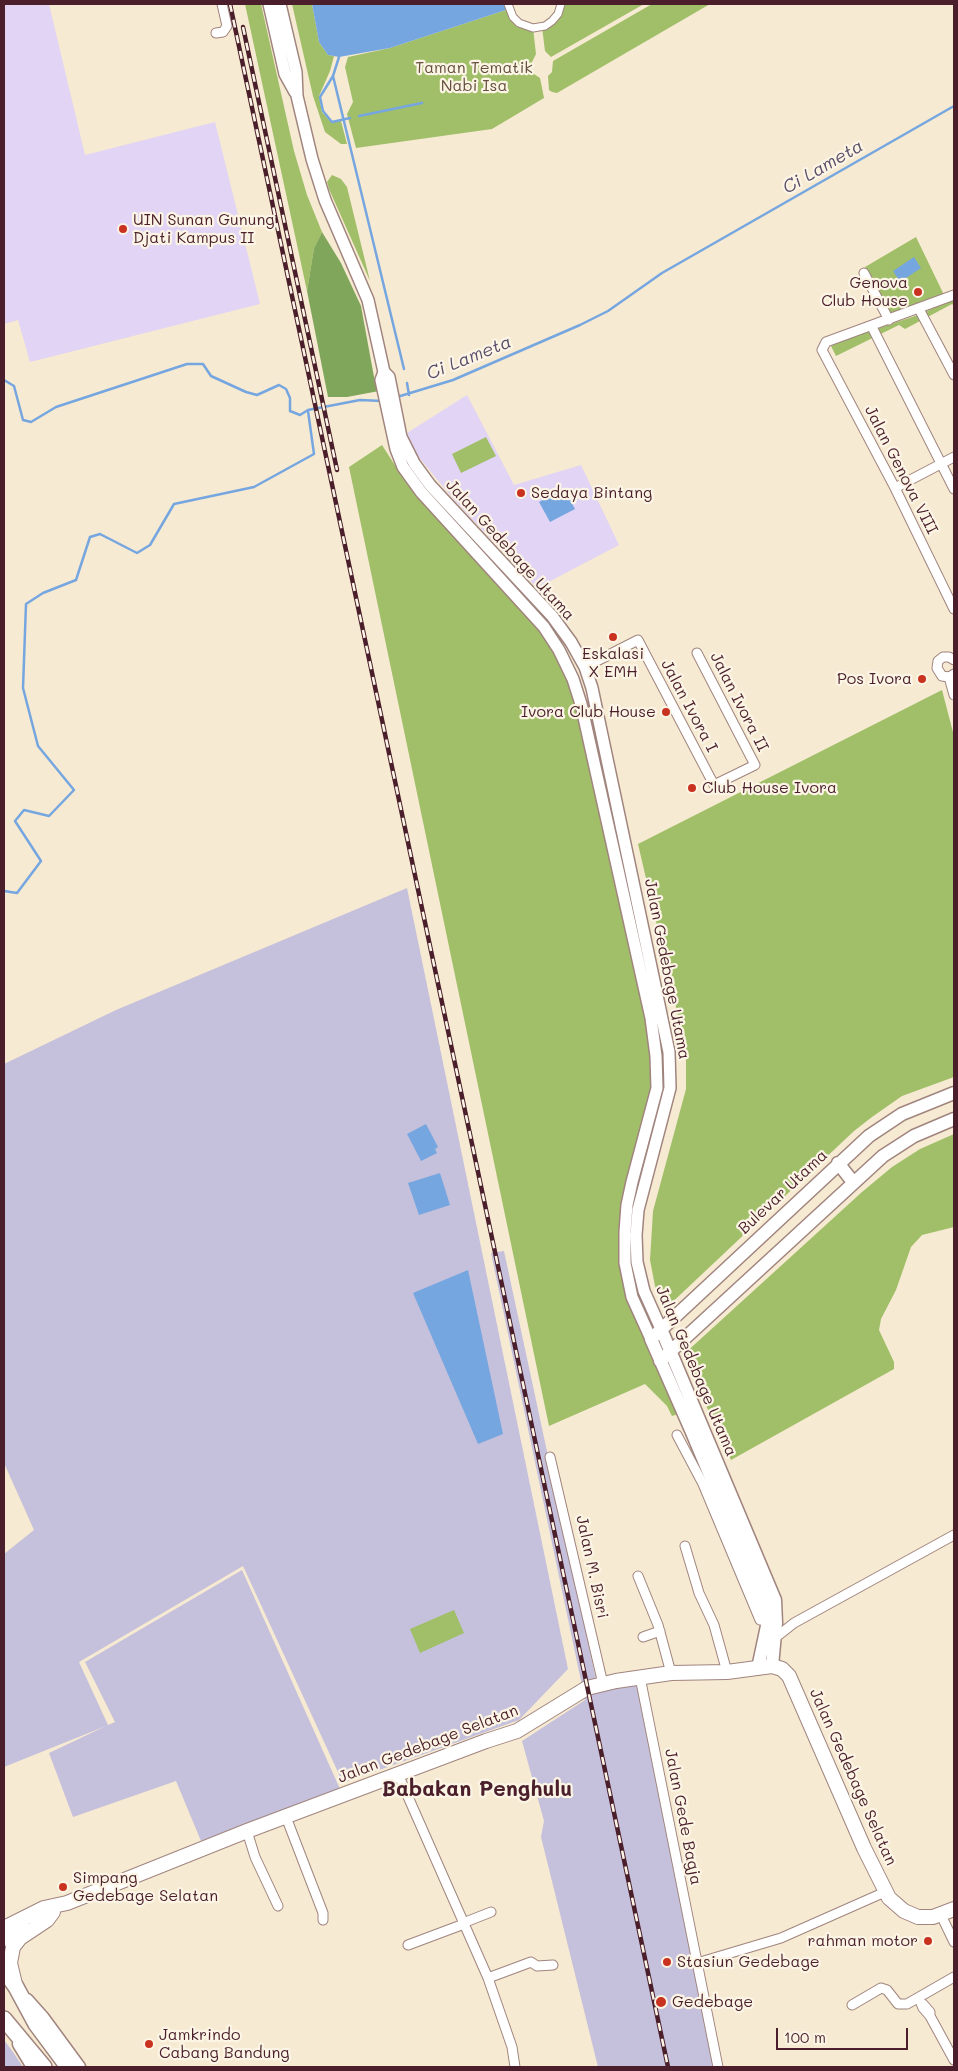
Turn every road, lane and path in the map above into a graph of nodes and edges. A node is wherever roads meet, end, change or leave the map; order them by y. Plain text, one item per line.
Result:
1 (222, 4) edge
2 (269, 4) edge
3 (280, 4) edge
4 (508, 4) edge
5 (561, 4) edge
6 (216, 33) dead end
7 (297, 96) junction
8 (864, 273) dead end
9 (954, 295) edge
10 (919, 309) junction
11 (890, 320) junction
12 (872, 327) junction
13 (954, 375) edge
14 (954, 457) edge
15 (942, 464) junction
16 (408, 465) junction
17 (895, 488) junction
18 (954, 489) edge
19 (461, 518) junction
20 (452, 526) junction
21 (954, 609) edge
22 (697, 653) dead end
23 (953, 657) edge
24 (585, 667) junction
25 (952, 676) edge
26 (954, 695) edge
27 (606, 758) junction
28 (594, 761) junction
29 (755, 765) joint
30 (669, 1052) junction
31 (656, 1056) junction
32 (954, 1093) edge
33 (954, 1119) edge
34 (838, 1163) junction
35 (853, 1182) junction
36 (661, 1330) junction
37 (651, 1340) junction
38 (665, 1356) junction
39 (678, 1435) dead end
40 (550, 1457) dead end
41 (744, 1525) junction
42 (732, 1531) junction
43 (954, 1535) edge
44 (686, 1546) dead end
45 (742, 1566) junction
46 (638, 1576) dead end
47 (760, 1620) dead end
48 (660, 1631) junction
49 (642, 1637) dead end
50 (774, 1638) junction
51 (765, 1667) junction
52 (727, 1672) junction
53 (671, 1673) junction
54 (640, 1677) junction
55 (603, 1684) junction
56 (398, 1774) junction
57 (286, 1816) junction
58 (247, 1831) junction
59 (885, 1892) junction
60 (278, 1906) dead end
61 (954, 1909) edge
62 (49, 1910) junction
63 (491, 1912) dead end
64 (941, 1916) junction
65 (4, 1919) edge
66 (323, 1920) dead end
67 (464, 1923) junction
68 (4, 1928) edge
69 (4, 1939) edge
70 (954, 1942) edge
71 (408, 1945) dead end
72 (697, 1963) junction
73 (553, 1965) dead end
74 (4, 1970) edge
75 (954, 1977) edge
76 (488, 1978) junction
77 (16, 1987) junction
78 (921, 2001) junction
79 (852, 2005) dead end
80 (7, 2023) edge
81 (954, 2060) edge
82 (33, 2067) edge
83 (44, 2067) edge
84 (68, 2067) edge
85 (79, 2067) edge
86 (515, 2067) edge
87 (718, 2067) edge

1 - 6 street
2 - 7 street
3 - 7 street
4 - 5 street
7 - 16 street, Jalan Gedebage Utama
8 - 11 street
9 - 10 street
10 - 11 street
10 - 13 street
11 - 12 street
12 - 15 street
12 - 17 street, Jalan Genova VIII
14 - 15 street
15 - 17 street
15 - 18 street
16 - 19 street, Jalan Gedebage Utama
16 - 20 street, Jalan Gedebage Utama
17 - 21 street, Jalan Genova VIII
19 - 20 street
19 - 24 street, Jalan Gedebage Utama
20 - 28 street, Jalan Gedebage Utama
22 - 29 street, Jalan Ivora II
23 - 25 street
24 - 27 street, Jalan Gedebage Utama
24 - 29 street, Jalan Ivora I
25 - 26 street
27 - 28 street
27 - 30 street, Jalan Gedebage Utama
28 - 31 street, Jalan Gedebage Utama
30 - 31 street
30 - 36 street, Jalan Gedebage Utama
31 - 37 street, Jalan Gedebage Utama
32 - 34 main road, Bulevar Utama
33 - 35 main road
34 - 35 main road
34 - 36 main road, Bulevar Utama
35 - 38 main road
36 - 37 main road, Bulevar Utama
36 - 38 main road, Jalan Gedebage Utama
37 - 38 main road, Jalan Gedebage Utama
38 - 41 main road, Jalan Gedebage Utama
38 - 42 main road, Jalan Gedebage Utama
39 - 45 street
40 - 55 street, Jalan M. Bisri
41 - 42 main road
41 - 50 main road, Jalan Gedebage Utama
42 - 45 main road, Jalan Gedebage Utama
43 - 50 street
44 - 52 street
45 - 47 street
45 - 51 main road, Jalan Gedebage Utama
46 - 48 street
48 - 49 street
48 - 53 street
50 - 51 main road, Jalan Gedebage Utama
51 - 52 main road, Jalan Gedebage Selatan
51 - 59 main road, Jalan Gedebage Selatan
52 - 53 main road, Jalan Gedebage Selatan
53 - 54 main road, Jalan Gedebage Selatan
54 - 55 main road, Jalan Gedebage Selatan
54 - 72 street, Jalan Gede Bagja
55 - 56 main road, Jalan Gedebage Selatan
56 - 57 main road, Jalan Gedebage Selatan
56 - 67 street
57 - 58 main road, Jalan Gedebage Selatan
57 - 66 street
58 - 60 street
58 - 62 main road, Jalan Gedebage Selatan
59 - 64 main road, Jalan Gedebage Selatan
59 - 72 street
61 - 64 main road, Jalan Gedebage Selatan
62 - 65 main road
62 - 68 main road, Jalan Gedebage Selatan
62 - 69 main road, Jalan Gedebage Selatan
62 - 77 main road
63 - 67 street
64 - 70 street
67 - 71 street
67 - 76 street
72 - 87 street, Jalan Gede Bagja
73 - 76 street
74 - 77 highway
75 - 78 street
76 - 86 street
77 - 84 highway
77 - 85 main road
78 - 79 street
78 - 81 street
80 - 82 main road
80 - 83 highway

